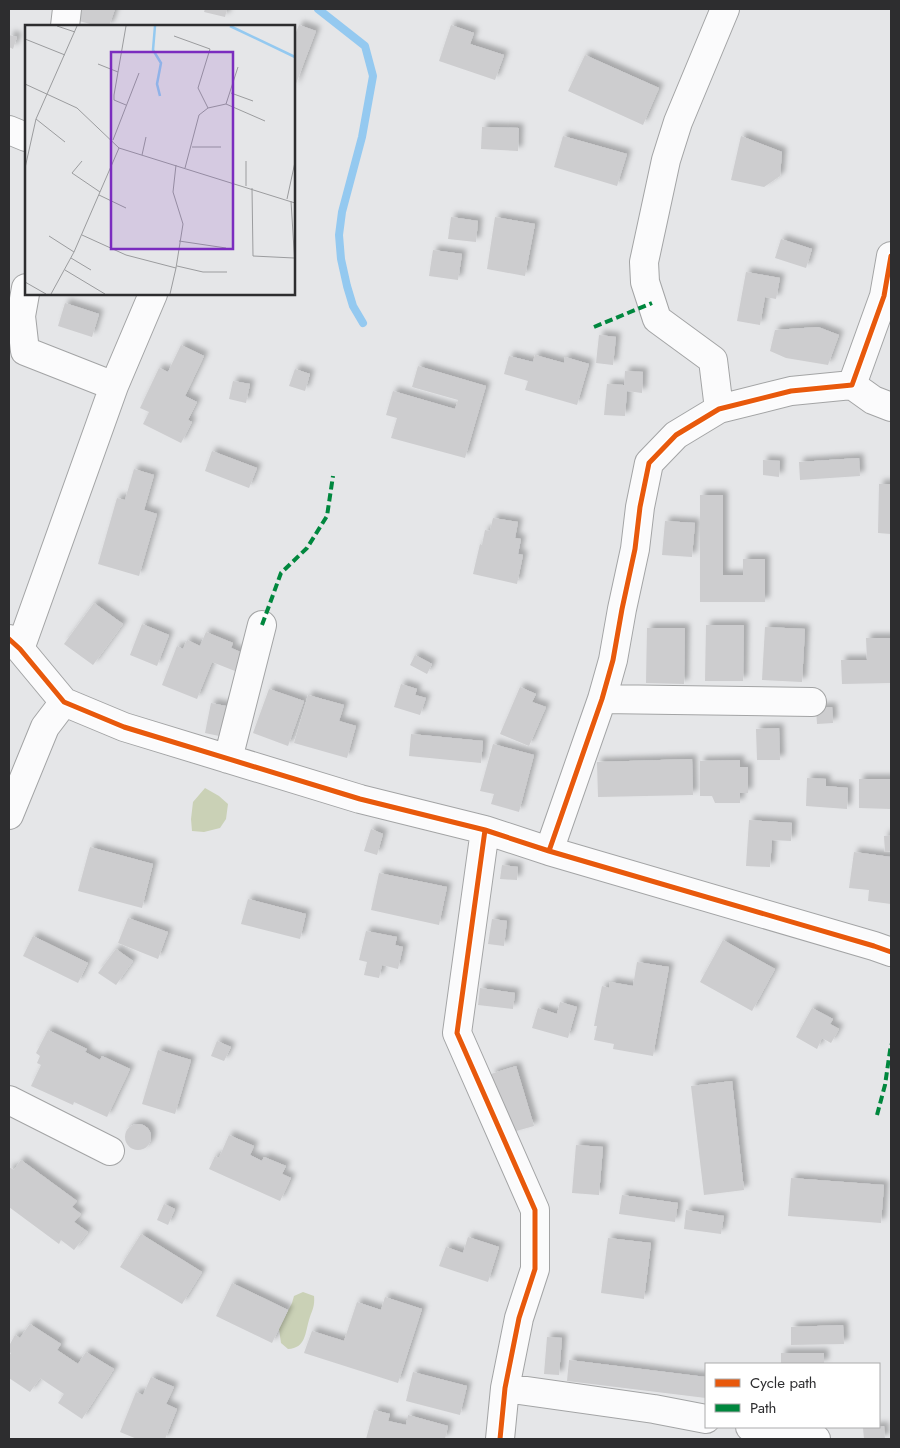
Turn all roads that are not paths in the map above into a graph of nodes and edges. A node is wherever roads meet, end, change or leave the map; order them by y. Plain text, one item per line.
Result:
1 (67, 9) edge
2 (725, 9) edge
3 (65, 25) edge
4 (9, 130) edge
5 (25, 138) edge
6 (891, 256) edge
7 (25, 294) edge
8 (153, 295) edge
9 (888, 298) edge
10 (852, 385) junction
11 (114, 386) junction
12 (891, 407) edge
13 (719, 409) junction
14 (262, 625) dead end
15 (14, 644) edge
16 (602, 699) junction
17 (64, 702) junction
18 (812, 702) dead end
19 (228, 758) junction
20 (9, 814) edge
21 (485, 830) junction
22 (549, 851) junction
23 (891, 952) edge
24 (9, 1100) edge
25 (110, 1151) dead end
26 (505, 1388) junction
27 (705, 1419) edge
28 (756, 1428) edge
29 (500, 1439) edge
30 (816, 1439) edge

1 - 3 street
2 - 13 street
4 - 5 street
6 - 9 street
7 - 11 street
8 - 11 street
9 - 10 street
10 - 12 street
10 - 13 street
11 - 15 street
13 - 16 street
14 - 19 street
15 - 17 street
16 - 18 street
16 - 22 street
17 - 19 street
17 - 20 street
19 - 21 street
21 - 22 street
21 - 26 street
22 - 23 street
24 - 25 street
26 - 27 street
26 - 29 street
28 - 30 street

